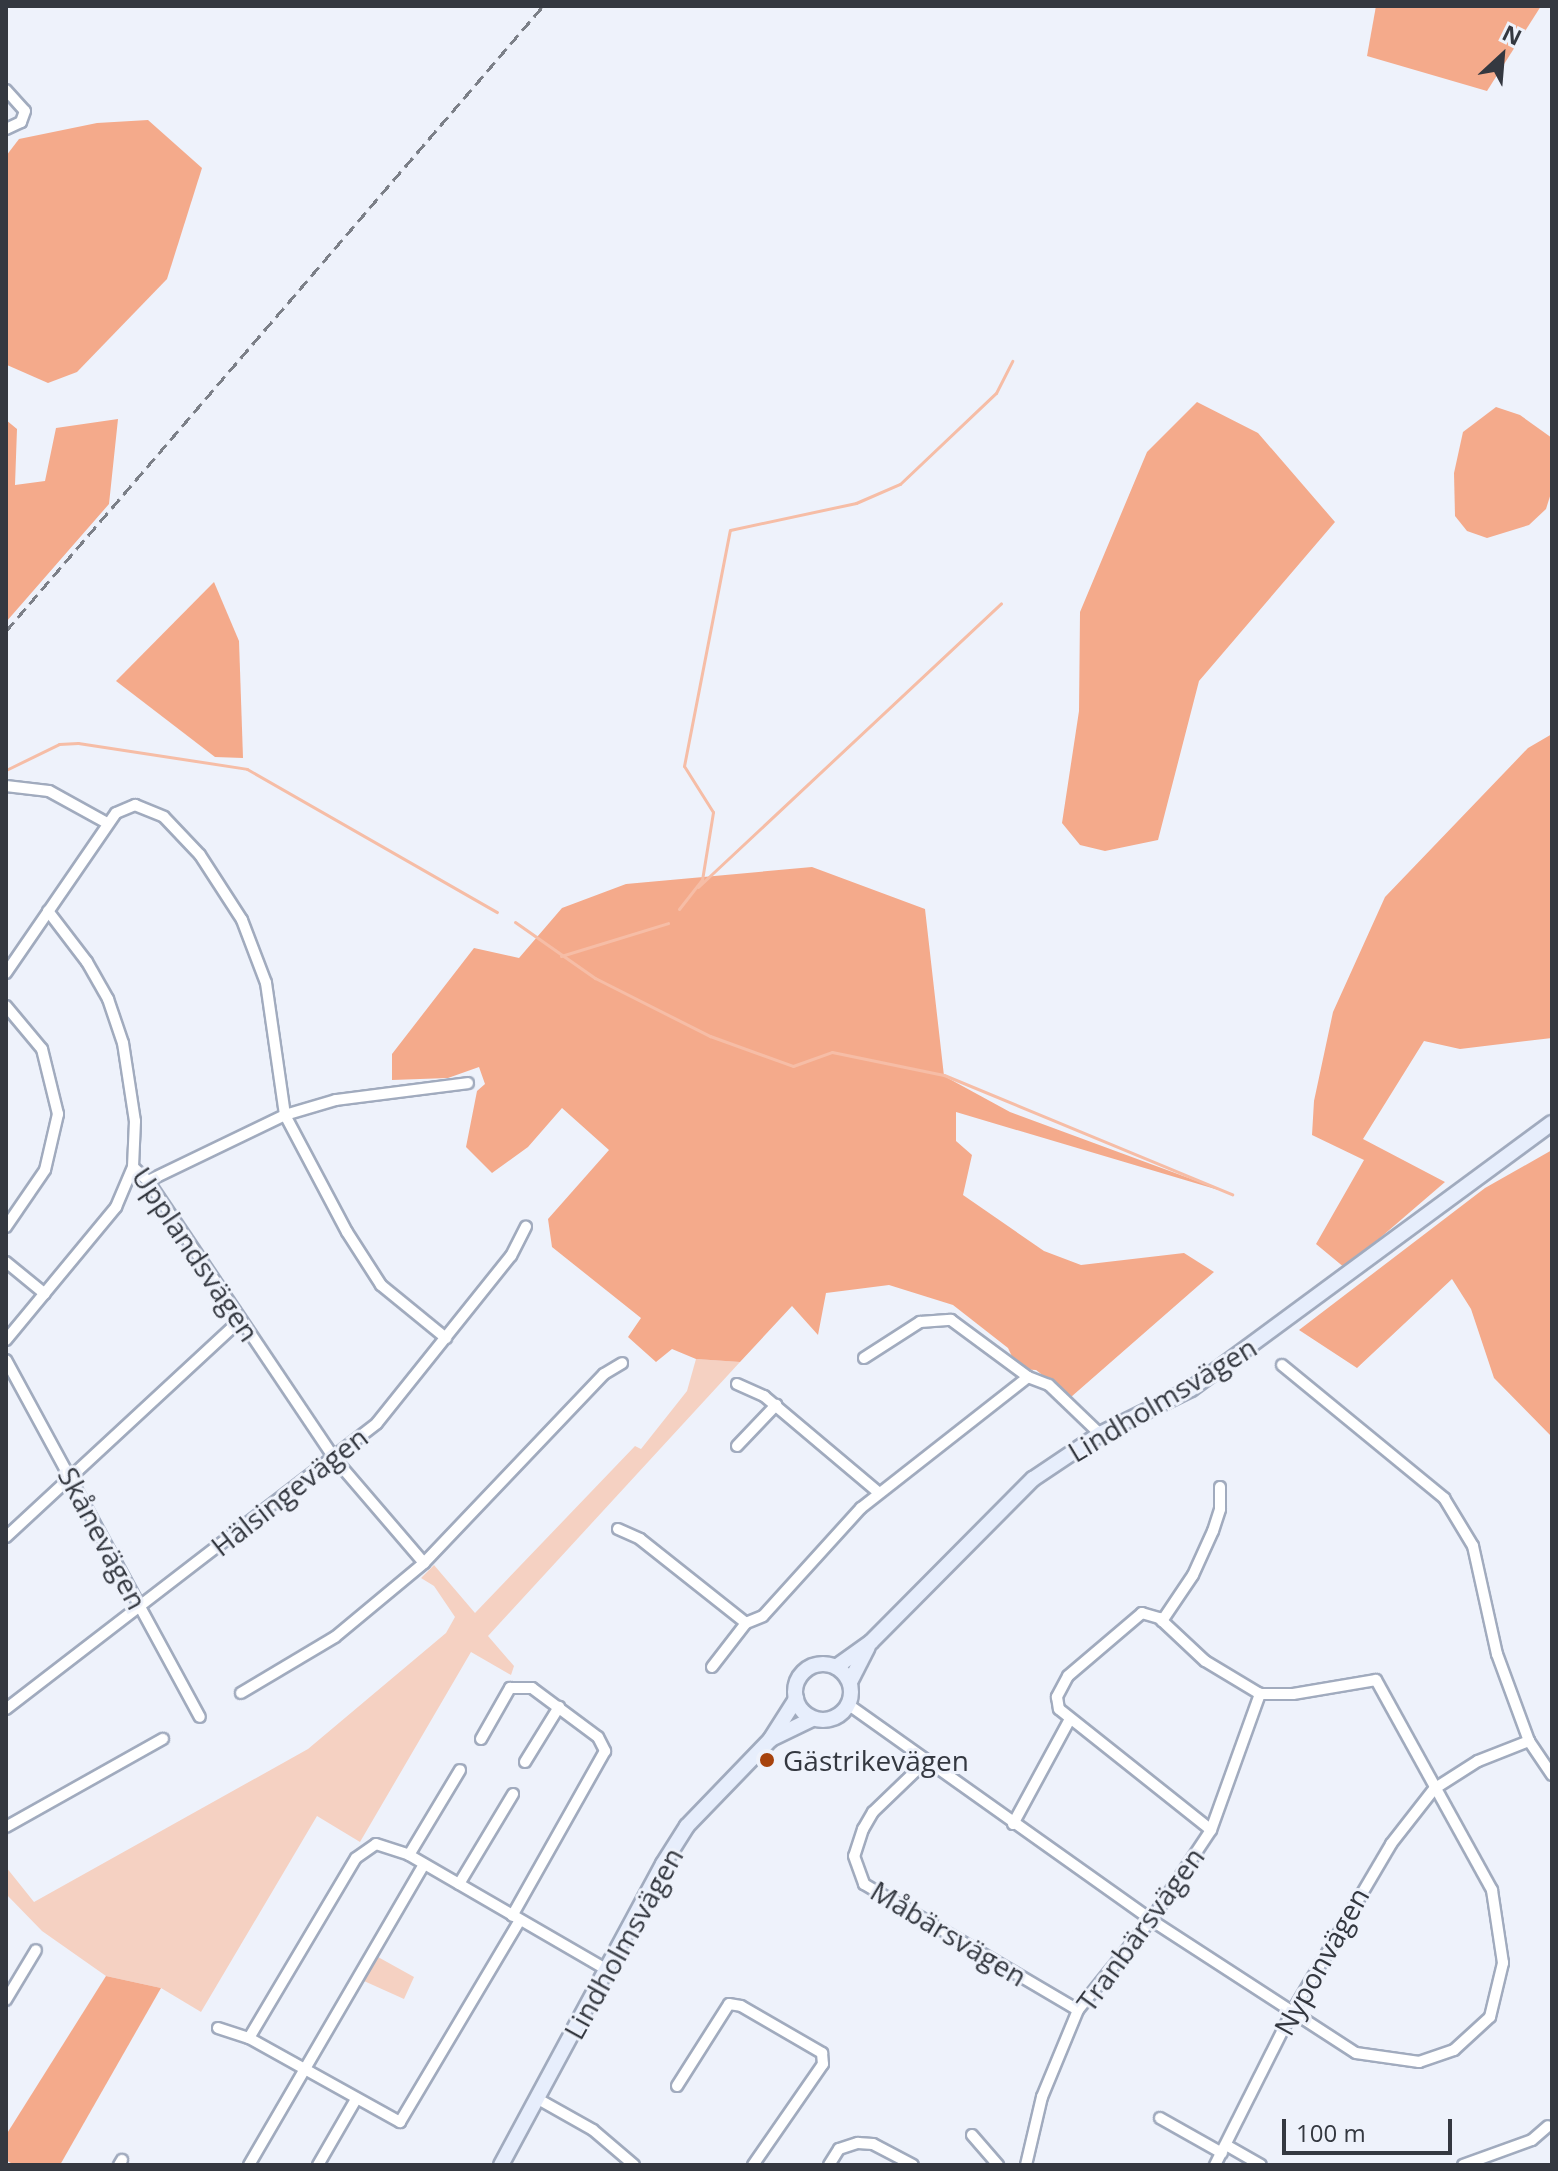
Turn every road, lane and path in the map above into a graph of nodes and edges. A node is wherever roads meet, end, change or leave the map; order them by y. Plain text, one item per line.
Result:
1 (6, 90) edge
2 (6, 129) edge
3 (6, 786) edge
4 (107, 823) junction
5 (48, 911) junction
6 (6, 973) edge
7 (6, 1006) edge
8 (468, 1083) dead end
9 (285, 1115) junction
10 (1552, 1123) edge
11 (133, 1167) junction
12 (148, 1181) junction
13 (6, 1227) edge
14 (526, 1227) dead end
15 (6, 1262) edge
16 (45, 1294) junction
17 (240, 1320) junction
18 (446, 1338) junction
19 (6, 1340) edge
20 (864, 1358) dead end
21 (6, 1360) edge
22 (622, 1363) dead end
23 (1282, 1365) dead end
24 (1028, 1377) junction
25 (737, 1384) dead end
26 (776, 1405) junction
27 (1100, 1434) junction
28 (737, 1446) dead end
29 (334, 1458) junction
30 (70, 1475) junction
31 (1220, 1487) dead end
32 (879, 1493) junction
33 (618, 1529) dead end
34 (6, 1537) edge
35 (424, 1563) junction
36 (140, 1606) junction
37 (1162, 1621) junction
38 (746, 1623) junction
39 (871, 1642) junction
40 (712, 1667) dead end
41 (836, 1667) junction
42 (850, 1682) junction
43 (241, 1693) dead end
44 (1260, 1694) junction
45 (796, 1699) junction
46 (559, 1707) junction
47 (6, 1709) edge
48 (846, 1709) junction
49 (200, 1717) dead end
50 (812, 1719) junction
51 (1069, 1721) junction
52 (163, 1739) dead end
53 (481, 1739) dead end
54 (770, 1740) junction
55 (1529, 1741) junction
56 (525, 1762) dead end
57 (924, 1763) junction
58 (460, 1770) dead end
59 (1552, 1775) edge
60 (1434, 1789) junction
61 (513, 1794) dead end
62 (1013, 1824) junction
63 (6, 1827) edge
64 (1211, 1830) junction
65 (409, 1855) junction
66 (424, 1864) junction
67 (459, 1884) junction
68 (516, 1918) junction
69 (1151, 1920) junction
70 (36, 1950) dead end
71 (607, 1970) junction
72 (6, 2000) edge
73 (1078, 2010) junction
74 (1291, 2014) junction
75 (218, 2028) dead end
76 (249, 2038) junction
77 (303, 2070) junction
78 (677, 2086) dead end
79 (538, 2099) junction
80 (355, 2101) junction
81 (1160, 2118) dead end
82 (1548, 2126) dead end
83 (972, 2135) dead end
84 (1224, 2149) junction
85 (896, 2162) edge
86 (249, 2165) edge
87 (318, 2165) edge
88 (501, 2165) edge
89 (634, 2165) edge
90 (753, 2165) edge
91 (829, 2165) edge
92 (913, 2165) edge
93 (998, 2165) edge
94 (1026, 2165) edge
95 (1215, 2165) edge
96 (1261, 2165) edge
97 (1463, 2165) edge

1 - 2 street
3 - 4 street
4 - 5 street
4 - 9 street
5 - 6 street
5 - 11 street, Upplandsvägen
7 - 13 street
8 - 9 street
9 - 12 street
9 - 18 street
10 - 27 main road, Lindholmsvägen
11 - 12 street, Upplandsvägen
11 - 16 street
12 - 17 street, Upplandsvägen
14 - 18 street, Hälsingevägen
15 - 16 street
16 - 19 street
17 - 29 street, Upplandsvägen
17 - 30 street
18 - 29 street, Hälsingevägen
20 - 24 street
21 - 30 street, Skånevägen
22 - 35 street
23 - 55 street
24 - 27 street
24 - 32 street
25 - 26 street
26 - 28 street
26 - 32 street
27 - 39 main road, Lindholmsvägen
29 - 35 street, Upplandsvägen
29 - 36 street, Hälsingevägen
30 - 34 street
30 - 36 street, Skånevägen
31 - 37 street
32 - 38 street
33 - 38 street
35 - 43 street
36 - 47 street, Hälsingevägen
36 - 49 street, Skånevägen
37 - 44 street
37 - 51 street
38 - 40 street
39 - 41 main road, Lindholmsvägen
39 - 42 main road, Lindholmsvägen
41 - 42 main road
41 - 45 main road, Lindholmsvägen
42 - 48 main road, Lindholmsvägen
44 - 60 street
44 - 64 street, Tranbärsvägen
45 - 50 main road
45 - 54 main road, Lindholmsvägen
46 - 53 street
46 - 56 street
46 - 68 street
48 - 50 main road, Lindholmsvägen
48 - 57 street
50 - 54 main road, Lindholmsvägen
51 - 62 street
51 - 64 street
52 - 63 street
54 - 71 main road, Lindholmsvägen
55 - 59 street
55 - 60 street
57 - 62 street
57 - 73 street, Måbärsvägen
58 - 65 street
60 - 74 street, Nyponvägen
60 - 74 street
61 - 67 street
62 - 69 street
64 - 69 street, Tranbärsvägen
65 - 66 street
65 - 76 street
66 - 67 street
66 - 77 street
67 - 68 street
68 - 71 street
68 - 80 street
69 - 73 street, Tranbärsvägen
69 - 74 street
70 - 72 street
71 - 79 main road, Lindholmsvägen
73 - 94 street, Tranbärsvägen
74 - 84 street, Nyponvägen
75 - 76 street
76 - 77 street
77 - 80 street
77 - 86 street
78 - 90 street
79 - 88 main road, Lindholmsvägen
79 - 89 street
80 - 87 street
81 - 84 street
82 - 97 street
83 - 93 street
84 - 95 street, Nyponvägen
84 - 96 street
85 - 91 street
85 - 92 street

